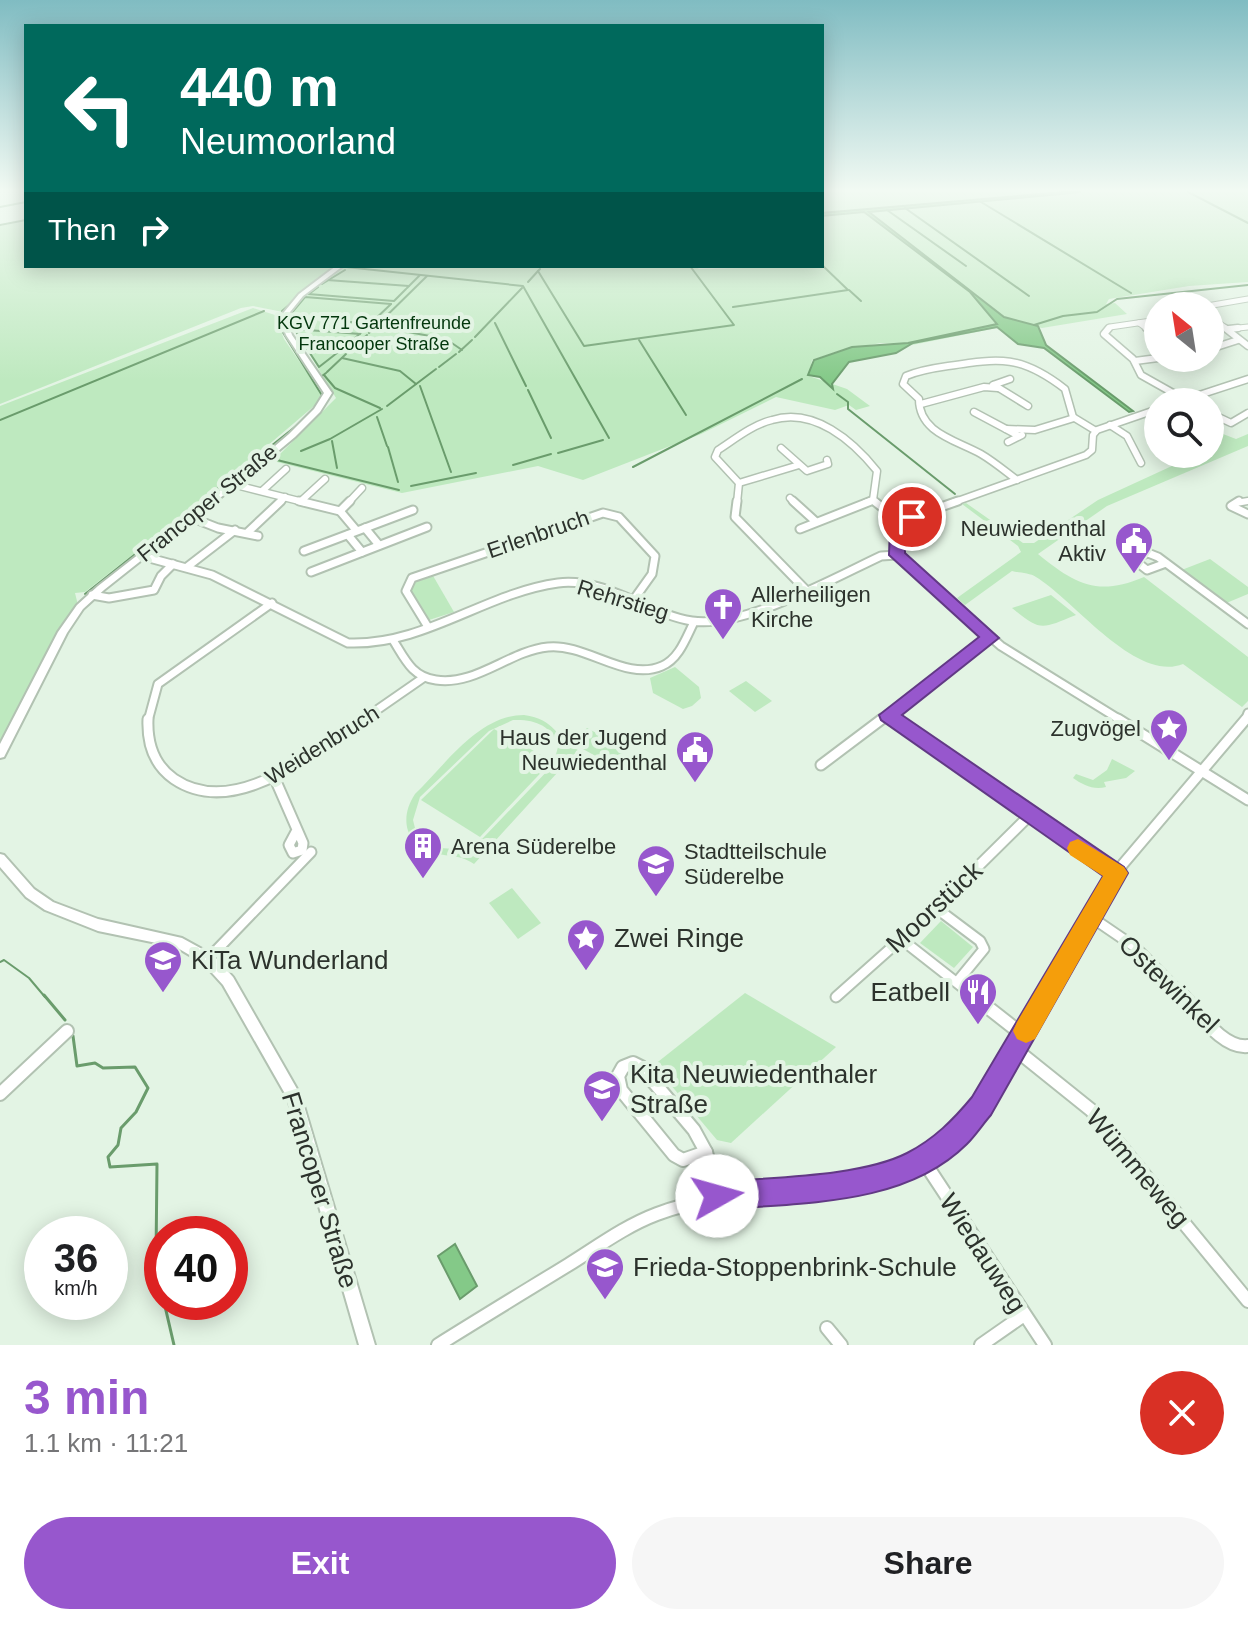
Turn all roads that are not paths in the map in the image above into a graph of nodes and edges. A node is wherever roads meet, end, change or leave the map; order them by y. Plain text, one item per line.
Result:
1 (337, 268) edge
2 (1248, 299) edge
3 (1224, 303) edge
4 (1144, 322) edge
5 (1139, 323) junction
6 (1144, 326) edge
7 (1224, 326) edge
8 (1248, 327) edge
9 (1229, 329) junction
10 (1238, 340) junction
11 (1224, 344) edge
12 (1248, 346) edge
13 (1144, 360) edge
14 (1135, 361) junction
15 (1010, 379) dead end
16 (1248, 379) edge
17 (1236, 383) junction
18 (996, 386) junction
19 (1162, 388) edge
20 (1222, 388) edge
21 (1245, 389) dead end
22 (921, 404) junction
23 (1028, 406) dead end
24 (974, 412) dead end
25 (1248, 413) edge
26 (1144, 414) edge
27 (1074, 418) junction
28 (1224, 420) edge
29 (1110, 425) junction
30 (1006, 429) junction
31 (1028, 431) junction
32 (1096, 431) junction
33 (1019, 436) junction
34 (1008, 442) dead end
35 (781, 448) dead end
36 (827, 460) dead end
37 (1141, 463) dead end
38 (799, 465) junction
39 (286, 469) dead end
40 (325, 479) dead end
41 (1017, 480) junction
42 (739, 483) junction
43 (232, 484) junction
44 (362, 488) dead end
45 (262, 491) junction
46 (285, 497) junction
47 (790, 498) dead end
48 (873, 500) junction
49 (301, 501) junction
50 (1248, 501) edge
51 (413, 510) dead end
52 (340, 511) junction
53 (1248, 514) edge
54 (190, 517) junction
55 (815, 521) junction
56 (901, 522) junction
57 (427, 527) dead end
58 (365, 528) junction
59 (800, 529) dead end
60 (235, 530) junction
61 (352, 532) junction
62 (247, 533) junction
63 (258, 536) dead end
64 (379, 545) junction
65 (304, 551) dead end
66 (362, 552) junction
67 (897, 555) junction
68 (142, 556) junction
69 (1166, 563) dead end
70 (173, 564) junction
71 (187, 567) junction
72 (311, 572) dead end
73 (805, 589) junction
74 (92, 595) junction
75 (632, 602) junction
76 (272, 603) junction
77 (694, 622) junction
78 (1248, 624) edge
79 (428, 627) junction
80 (991, 638) junction
81 (393, 640) junction
82 (423, 678) junction
83 (888, 715) junction
84 (1247, 718) edge
85 (0, 754) edge
86 (821, 765) dead end
87 (1203, 770) junction
88 (275, 779) junction
89 (1248, 800) edge
90 (1030, 815) junction
91 (297, 830) dead end
92 (311, 852) dead end
93 (0, 859) edge
94 (1117, 873) junction
95 (936, 908) junction
96 (1091, 917) junction
97 (901, 939) junction
98 (208, 959) junction
99 (957, 982) junction
100 (836, 997) dead end
101 (67, 1031) dead end
102 (1023, 1035) junction
103 (1248, 1046) edge
104 (1015, 1049) junction
105 (0, 1094) edge
106 (706, 1152) junction
107 (923, 1160) junction
108 (717, 1196) junction
109 (1248, 1301) edge
110 (1024, 1315) junction
111 (827, 1328) dead end
112 (367, 1345) edge
113 (438, 1345) edge
114 (841, 1345) edge
115 (981, 1345) edge
116 (1045, 1345) edge

1 - 43 main road, Francoper Straße
2 - 3 street
4 - 5 street
5 - 6 street
5 - 14 street
7 - 9 street
8 - 9 street
9 - 10 street
10 - 11 street
10 - 12 street
13 - 14 street
14 - 19 street
15 - 18 street
16 - 17 street
17 - 20 street
17 - 21 street
18 - 22 street
18 - 23 street
22 - 27 street
22 - 41 street
24 - 30 street
25 - 28 street
26 - 29 street
27 - 31 street
27 - 32 street
29 - 32 street
29 - 37 street
30 - 31 street
30 - 33 street
31 - 33 street
32 - 41 street
33 - 34 street
35 - 38 street
36 - 38 street
38 - 42 street
39 - 45 street
40 - 49 street
41 - 56 street
42 - 48 street
42 - 73 street
43 - 45 street
43 - 54 main road, Francoper Straße
44 - 52 street
45 - 46 street
46 - 49 street
46 - 62 street
47 - 55 street
48 - 55 street
48 - 56 street
49 - 52 street
50 - 53 street
51 - 58 street
52 - 61 street
54 - 60 street
54 - 68 main road, Francoper Straße
55 - 59 street
56 - 67 street
57 - 64 street
58 - 61 street
58 - 64 street
60 - 62 street
60 - 71 street
61 - 65 street
61 - 66 street
62 - 63 street
64 - 66 street
66 - 72 street
67 - 73 street, Rehrstieg
67 - 80 street
68 - 70 street, Rehrstieg
68 - 74 main road, Francoper Straße
69 - 78 street
70 - 71 street, Rehrstieg
70 - 74 street
71 - 76 street, Rehrstieg
73 - 77 street, Rehrstieg
74 - 85 main road, Francoper Straße
75 - 77 street, Rehrstieg
75 - 79 street, Rehrstieg
75 - 79 street, Erlenbruch
76 - 81 street, Rehrstieg
76 - 88 street, Weidenbruch
77 - 82 street
79 - 81 street, Rehrstieg
80 - 83 street
80 - 87 street
81 - 82 street
82 - 88 street, Weidenbruch
83 - 86 street
83 - 90 street
84 - 87 street
87 - 89 street
87 - 94 street
88 - 91 street
90 - 94 street
90 - 95 street, Moorstück
92 - 98 street
93 - 98 main road, Francoper Straße
94 - 96 street
95 - 97 street, Moorstück
95 - 99 street
96 - 102 street
96 - 103 street, Ostewinkel
97 - 99 street
97 - 100 street, Moorstück
98 - 112 main road, Francoper Straße
99 - 102 street
101 - 105 street
102 - 104 street
104 - 107 street
104 - 109 street, Wümmeweg
106 - 106 street
106 - 108 street
107 - 108 street
107 - 110 street, Wiedauweg
108 - 113 street
110 - 115 street
110 - 116 street, Wiedauweg
111 - 114 street

